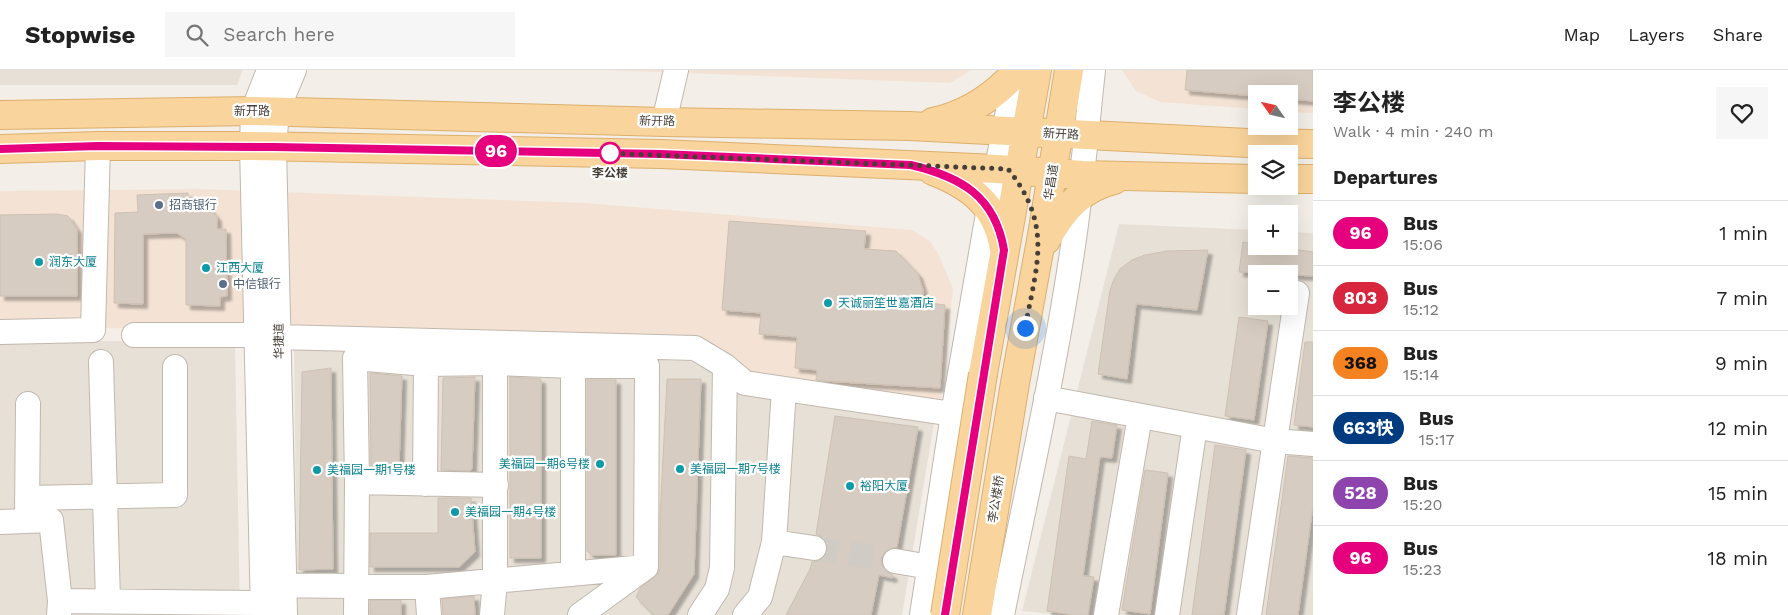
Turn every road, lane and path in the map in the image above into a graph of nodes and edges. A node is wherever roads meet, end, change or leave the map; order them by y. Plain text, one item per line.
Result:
1 (269, 70) edge
2 (294, 70) edge
3 (676, 70) edge
4 (1057, 70) edge
5 (1069, 70) edge
6 (1093, 70) edge
7 (1021, 71) edge
8 (265, 111) junction
9 (0, 115) edge
10 (664, 122) junction
11 (909, 126) junction
12 (1059, 133) junction
13 (1313, 144) edge
14 (98, 146) junction
15 (263, 146) junction
16 (0, 149) edge
17 (1007, 157) junction
18 (911, 165) junction
19 (1071, 171) junction
20 (1248, 179) edge
21 (1298, 179) edge
22 (1313, 179) edge
23 (1031, 206) junction
24 (989, 208) junction
25 (1004, 250) junction
26 (1039, 255) junction
27 (1294, 315) edge
28 (0, 332) edge
29 (134, 335) dead end
30 (255, 335) junction
31 (279, 337) junction
32 (101, 362) dead end
33 (495, 363) junction
34 (426, 364) junction
35 (572, 366) junction
36 (725, 366) junction
37 (175, 367) dead end
38 (1015, 383) joint
39 (784, 389) junction
40 (1046, 398) junction
41 (28, 404) dead end
42 (953, 414) junction
43 (1140, 416) junction
44 (1195, 426) junction
45 (1276, 441) junction
46 (1313, 444) edge
47 (357, 482) junction
48 (425, 484) junction
49 (496, 485) junction
50 (105, 496) junction
51 (27, 509) junction
52 (0, 522) edge
53 (774, 542) junction
54 (814, 548) tunnel mouth
55 (895, 561) tunnel mouth
56 (646, 567) junction
57 (930, 567) junction
58 (573, 574) junction
59 (495, 581) junction
60 (356, 586) junction
61 (427, 587) junction
62 (268, 597) edge
63 (108, 601) junction
64 (60, 608) edge
65 (181, 608) edge
66 (285, 615) edge
67 (356, 615) edge
68 (429, 615) edge
69 (492, 615) edge
70 (580, 615) edge
71 (700, 615) edge
72 (745, 615) edge
73 (922, 615) edge
74 (945, 615) edge
75 (977, 615) edge
76 (1002, 615) edge
77 (1106, 615) edge
78 (1167, 615) edge
79 (1249, 615) edge

1 - 8 street, 华捷道
2 - 8 street, 华捷道
3 - 10 street
4 - 17 main road
5 - 12 main road, 华昌道
6 - 19 street
7 - 11 main road
7 - 17 main road
8 - 9 main road, 新开路
8 - 10 main road, 新开路
8 - 15 street, 华捷道
10 - 11 main road, 新开路
11 - 17 main road
12 - 17 main road, 新开路
12 - 19 main road, 华昌道
12 - 19 main road, 新开路
13 - 19 main road
14 - 15 main road, 新开路
14 - 16 main road, 新开路
14 - 28 street
15 - 18 main road, 新开路
15 - 30 street, 华捷道
15 - 31 street, 华捷道
17 - 18 main road, 新开路
17 - 19 main road, 新开路
17 - 23 main road
17 - 24 street
17 - 25 main road
18 - 24 main road
19 - 20 main road, 新开路
19 - 23 main road
19 - 26 main road, 华昌道
19 - 40 street
21 - 22 main road
23 - 25 main road
23 - 26 main road
24 - 25 main road
24 - 42 street
25 - 74 main road, bridge
26 - 38 main road, 华昌道
27 - 45 street
29 - 30 street
30 - 62 street, 华捷道
31 - 36 street
31 - 62 street, 华捷道
32 - 50 street
33 - 34 street
33 - 35 street
33 - 49 street
34 - 47 street
34 - 48 street
35 - 56 street
35 - 58 street
36 - 39 street
36 - 71 street
37 - 50 street
38 - 75 main road, 李公楼桥
39 - 42 street
39 - 53 street
40 - 43 street
40 - 76 street
41 - 51 street
42 - 57 street
43 - 44 street
43 - 77 street
44 - 45 street
44 - 78 street
45 - 46 street
45 - 79 street
47 - 48 street
47 - 60 street
48 - 49 street
49 - 59 street
50 - 51 street
50 - 63 street
51 - 52 street
51 - 64 street
53 - 54 street
53 - 72 street
55 - 57 street
56 - 58 street
56 - 70 street
57 - 73 street
58 - 59 street
59 - 61 street
59 - 69 street
60 - 61 street
60 - 62 street
60 - 67 street
61 - 68 street
62 - 65 street
62 - 66 street, 华捷道
63 - 64 street
63 - 65 street

